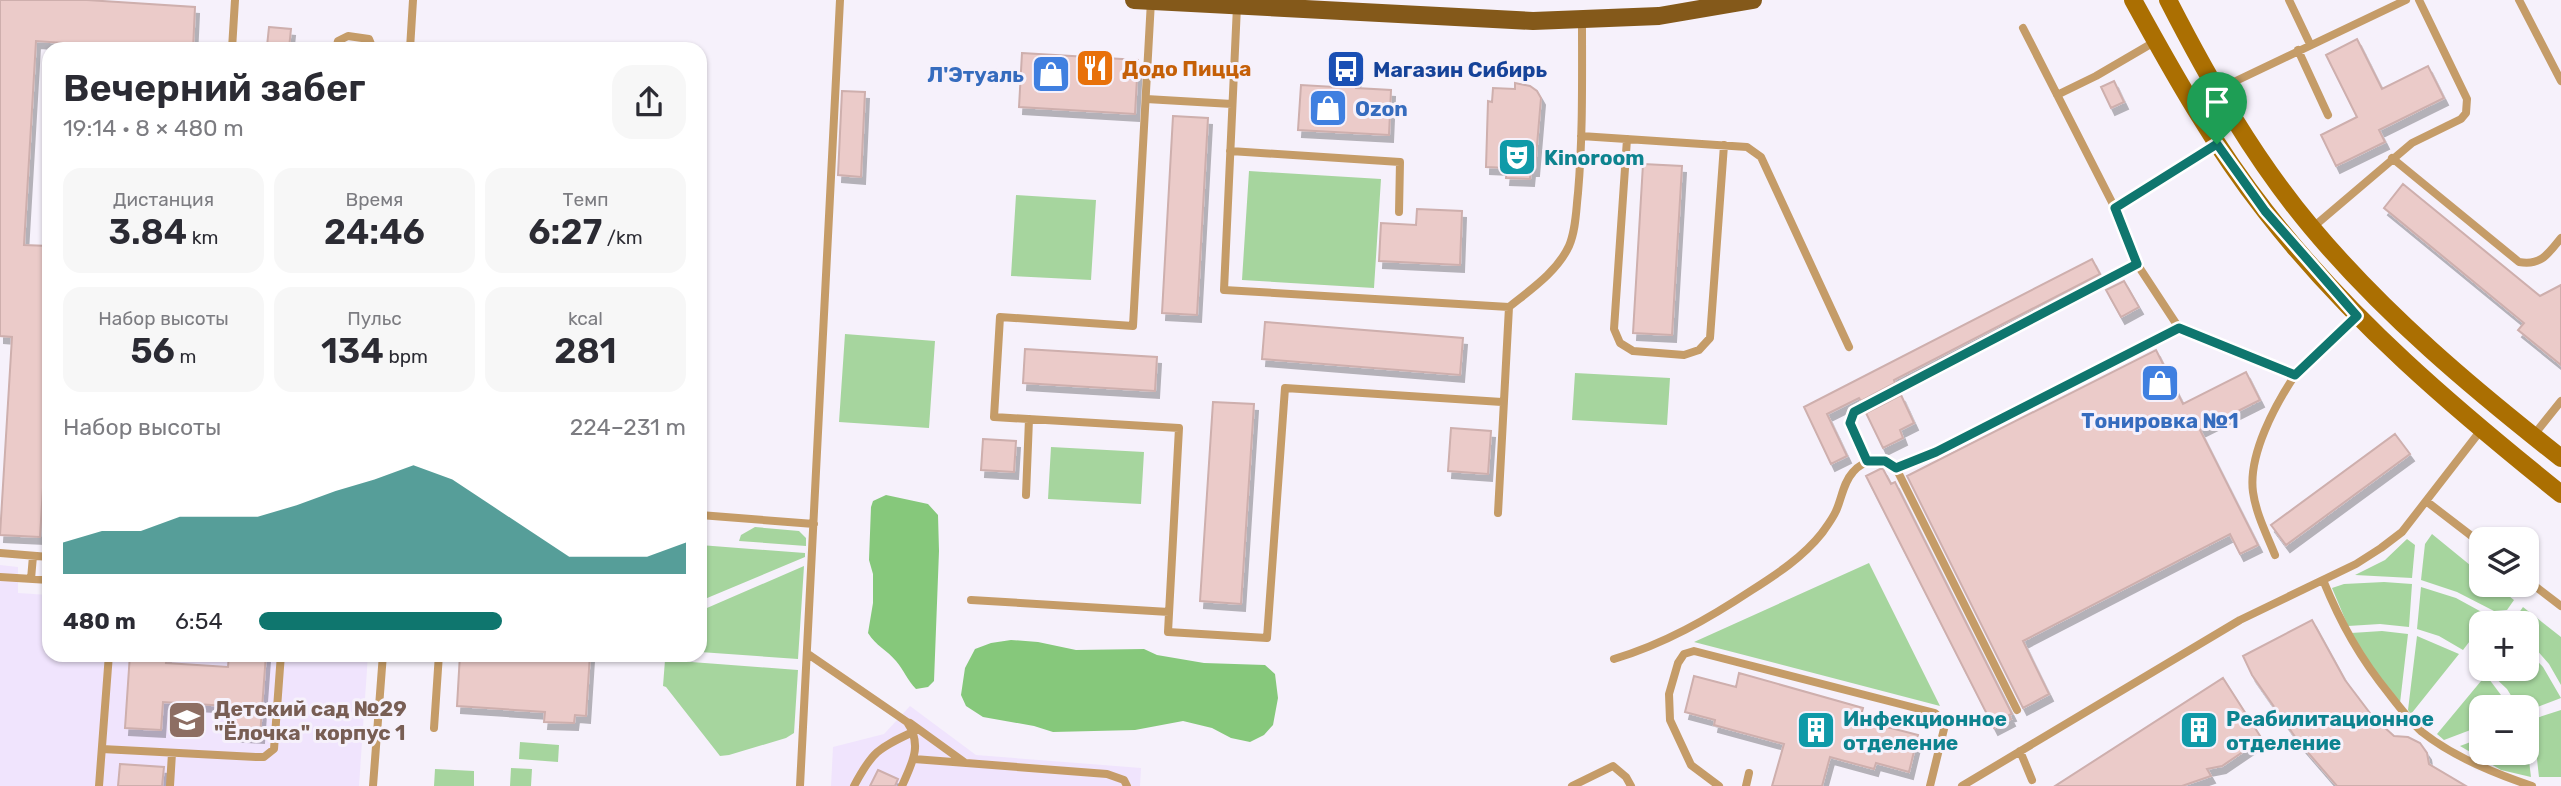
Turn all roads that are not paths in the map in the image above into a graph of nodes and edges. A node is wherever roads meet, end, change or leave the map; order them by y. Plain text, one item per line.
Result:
1 (235, 0) edge
2 (413, 0) edge
3 (840, 0) edge
4 (1753, 0) edge
5 (2133, 0) edge
6 (2168, 0) edge
7 (2289, 0) edge
8 (2406, 0) edge
9 (2420, 0) edge
10 (2519, 0) edge
11 (1142, 1) edge
12 (1237, 3) edge
13 (1386, 7) edge
14 (1582, 20) junction
15 (2023, 27) dead end
16 (2156, 41) junction
17 (232, 42) edge
18 (338, 42) edge
19 (372, 42) edge
20 (410, 42) edge
21 (2310, 44) junction
22 (2298, 50) junction
23 (2561, 81) edge
24 (2217, 90) junction
25 (2057, 95) junction
26 (1146, 99) junction
27 (1232, 104) junction
28 (2192, 104) junction
29 (2328, 114) dead end
30 (1581, 136) junction
31 (1627, 139) junction
32 (2217, 144) junction
33 (1724, 145) junction
34 (1230, 151) junction
35 (2392, 158) junction
36 (2115, 208) junction
37 (1399, 212) dead end
38 (2312, 228) junction
39 (2561, 238) edge
40 (2137, 264) junction
41 (1509, 307) junction
42 (2357, 316) junction
43 (2179, 328) junction
44 (1849, 346) dead end
45 (2295, 375) junction
46 (2561, 401) edge
47 (1502, 402) junction
48 (1029, 419) junction
49 (2481, 430) junction
50 (2533, 436) junction
51 (2561, 458) edge
52 (1867, 461) junction
53 (1896, 468) junction
54 (2561, 494) edge
55 (1026, 495) dead end
56 (2426, 501) junction
57 (1498, 513) dead end
58 (707, 516) edge
59 (814, 524) junction
60 (2469, 534) edge
61 (0, 553) edge
62 (2275, 555) dead end
63 (33, 556) junction
64 (42, 557) edge
65 (0, 577) edge
66 (31, 579) junction
67 (42, 580) edge
68 (2323, 580) junction
69 (2539, 589) edge
70 (971, 600) dead end
71 (2561, 606) edge
72 (1169, 612) junction
73 (808, 654) junction
74 (1614, 659) dead end
75 (107, 662) edge
76 (280, 662) edge
77 (382, 662) edge
78 (438, 662) edge
79 (2017, 710) dead end
80 (902, 717) junction
81 (434, 728) dead end
82 (913, 732) junction
83 (102, 749) junction
84 (2020, 751) junction
85 (172, 752) junction
86 (914, 759) junction
87 (965, 763) junction
88 (1749, 773) dead end
89 (2032, 780) dead end
90 (1968, 784) edge
91 (99, 786) edge
92 (170, 786) edge
93 (373, 786) edge
94 (800, 786) edge
95 (854, 786) edge
96 (902, 786) edge
97 (1127, 786) edge
98 (1572, 786) edge
99 (1630, 786) edge
100 (1719, 786) edge
101 (1746, 786) edge
102 (1930, 786) edge
103 (2532, 786) edge

1 - 17 lane
2 - 20 lane
3 - 59 lane
4 - 14 main road
5 - 16 main road
6 - 24 main road
7 - 21 lane
8 - 21 lane
9 - 35 lane
10 - 23 lane
11 - 12 main road
11 - 26 lane
12 - 13 main road
12 - 27 lane
13 - 14 main road
14 - 30 lane
15 - 25 lane
16 - 25 lane
16 - 28 main road
18 - 19 lane
21 - 22 lane
22 - 24 lane
22 - 29 lane
24 - 28 main road
24 - 38 main road
25 - 36 lane
26 - 27 lane
26 - 48 lane
27 - 34 lane
28 - 32 main road
30 - 31 lane
30 - 41 lane
31 - 33 lane
31 - 33 lane
32 - 36 lane
32 - 42 main road
33 - 44 lane
34 - 37 lane
34 - 41 lane
35 - 38 lane
35 - 39 lane
36 - 40 lane
38 - 50 main road
40 - 43 lane
40 - 52 lane
41 - 47 lane
42 - 45 lane
42 - 49 main road
43 - 45 lane
43 - 53 lane
45 - 62 lane
46 - 50 lane
47 - 57 lane
47 - 72 lane
48 - 55 lane
48 - 72 lane
49 - 54 main road
49 - 56 lane
50 - 51 main road
52 - 53 lane
52 - 74 lane
53 - 79 lane
56 - 60 lane
56 - 68 lane
58 - 59 lane
59 - 73 lane
61 - 63 lane
63 - 64 lane
63 - 66 lane
65 - 66 lane
66 - 67 lane
68 - 84 lane
68 - 103 lane
69 - 71 lane
70 - 72 lane
73 - 80 lane
73 - 94 lane
75 - 83 lane
76 - 85 lane
77 - 93 lane
78 - 81 lane
80 - 82 lane
80 - 87 lane
82 - 86 lane
82 - 95 lane
83 - 85 lane
83 - 91 lane
84 - 89 lane
84 - 90 lane
85 - 92 lane
86 - 87 lane
86 - 96 lane
87 - 97 lane
88 - 101 lane
98 - 99 lane
100 - 102 lane

